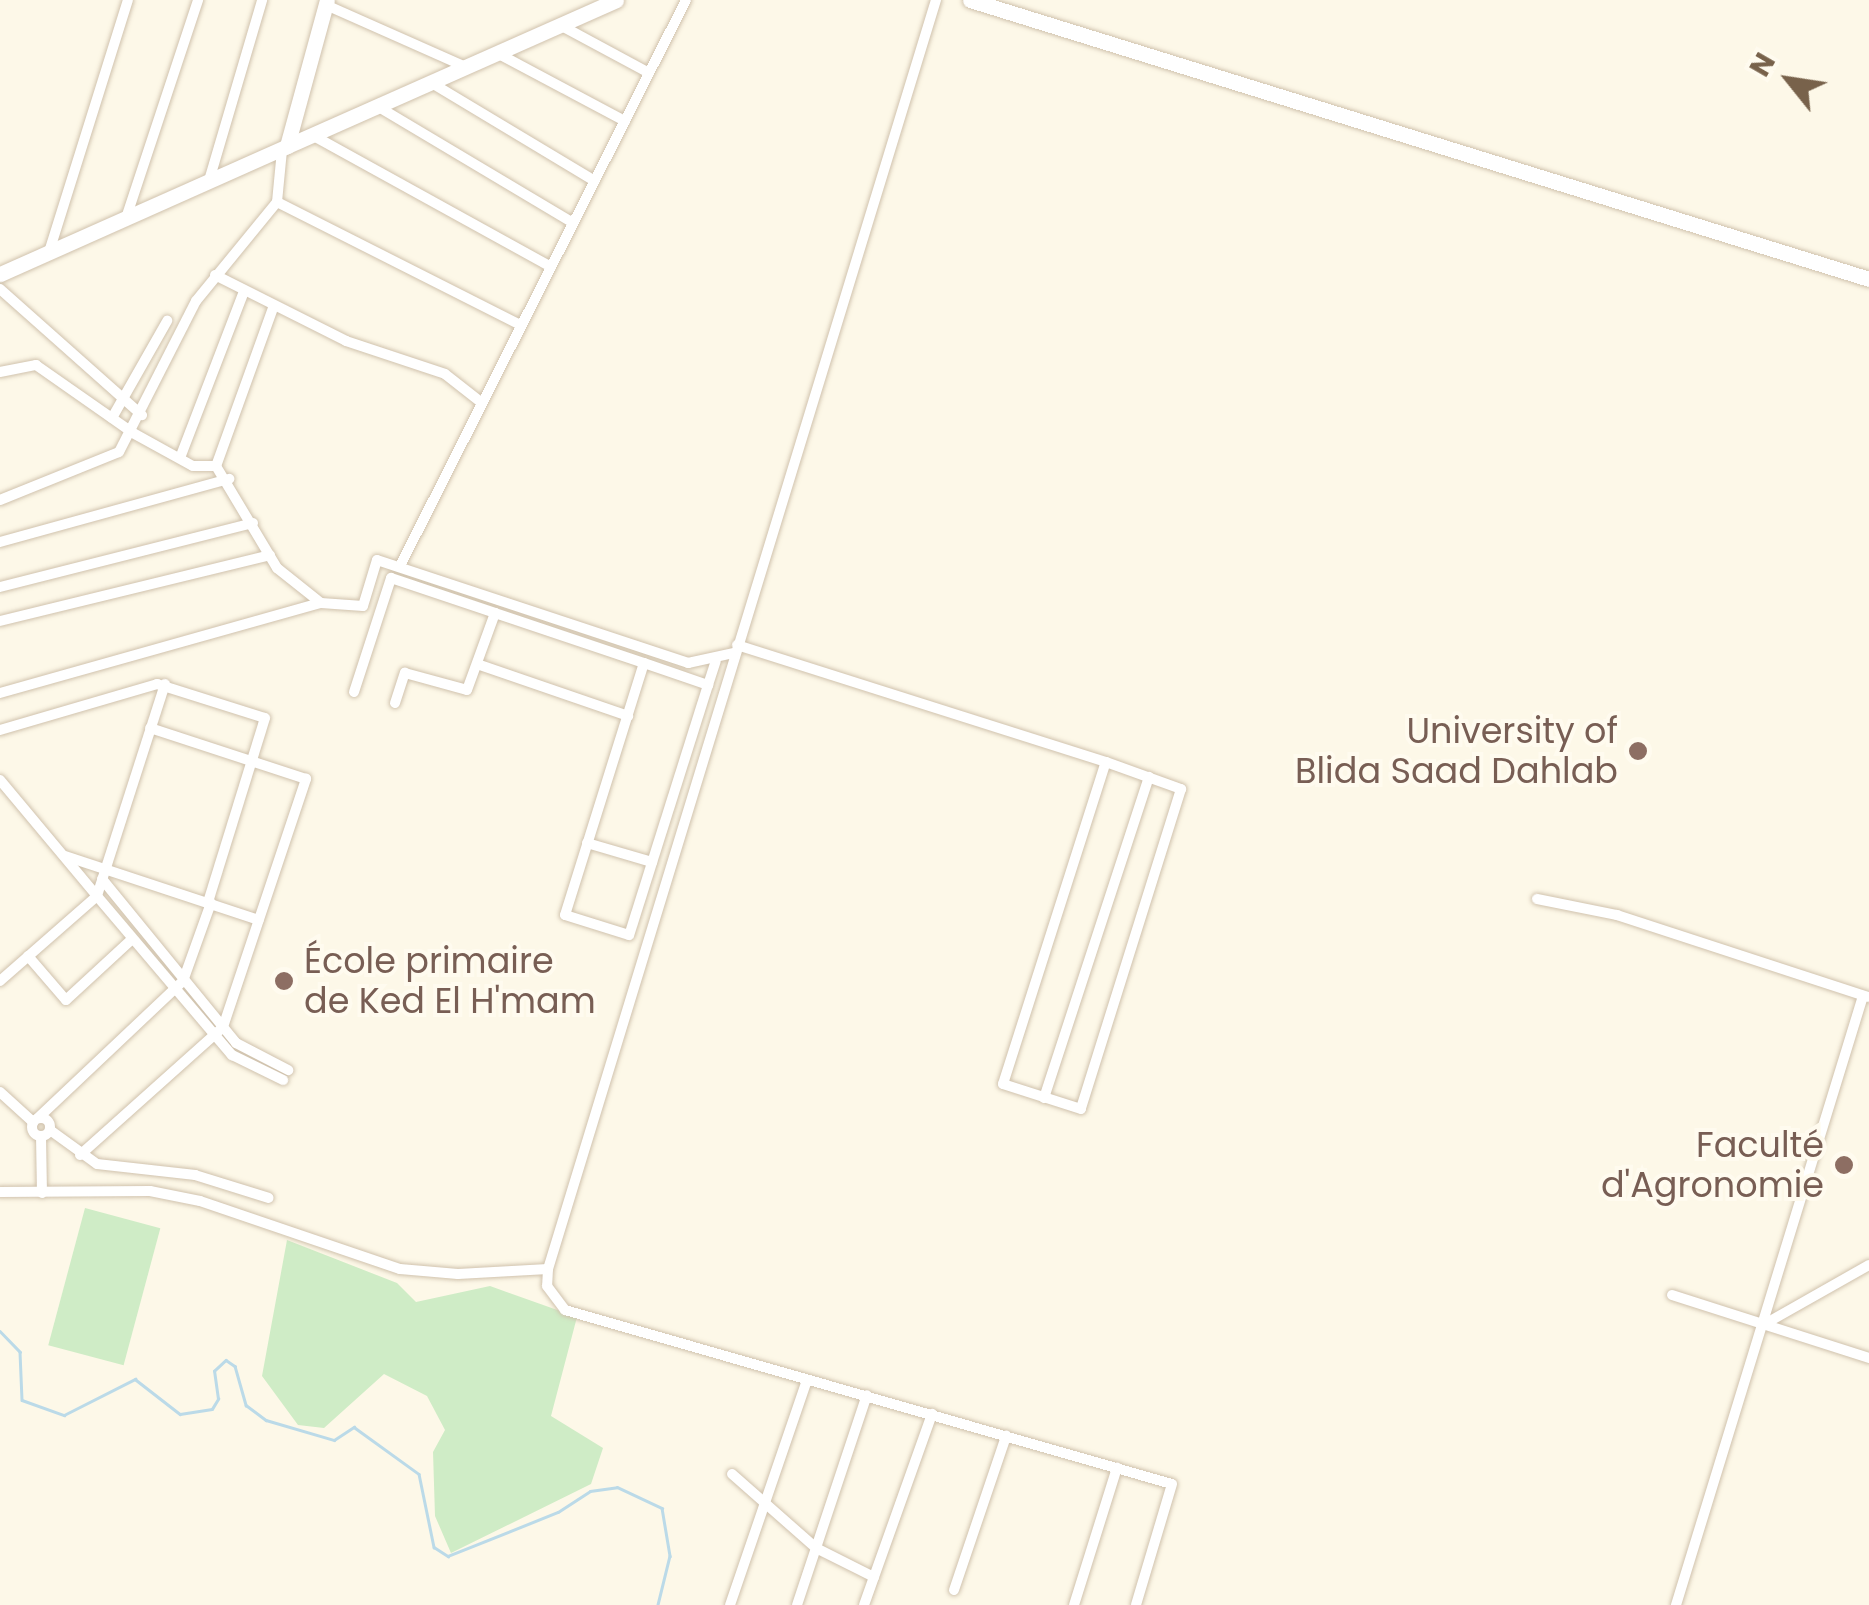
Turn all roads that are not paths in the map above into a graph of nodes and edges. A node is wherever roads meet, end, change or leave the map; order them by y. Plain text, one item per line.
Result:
1 (128, 0) edge
2 (198, 0) edge
3 (262, 0) edge
4 (616, 0) edge
5 (686, 0) edge
6 (936, 0) edge
7 (970, 0) edge
8 (326, 2) edge
9 (560, 25) junction
10 (497, 53) junction
11 (466, 67) junction
12 (650, 73) junction
13 (430, 82) junction
14 (376, 106) junction
15 (625, 122) junction
16 (312, 135) junction
17 (285, 148) junction
18 (595, 181) junction
19 (208, 185) junction
20 (277, 202) junction
21 (126, 218) junction
22 (573, 224) junction
23 (49, 253) junction
24 (551, 267) junction
25 (0, 274) edge
26 (215, 275) junction
27 (1869, 279) edge
28 (0, 289) edge
29 (244, 291) junction
30 (273, 308) junction
31 (167, 321) dead end
32 (520, 325) junction
33 (0, 372) edge
34 (124, 398) junction
35 (482, 403) junction
36 (142, 415) junction
37 (112, 418) junction
38 (133, 433) junction
39 (180, 458) junction
40 (216, 466) junction
41 (230, 480) junction
42 (0, 500) edge
43 (253, 523) junction
44 (0, 542) edge
45 (270, 555) junction
46 (400, 566) junction
47 (0, 587) edge
48 (321, 603) junction
49 (494, 613) junction
50 (0, 621) edge
51 (735, 649) junction
52 (644, 663) junction
53 (477, 664) junction
54 (720, 670) junction
55 (165, 684) junction
56 (708, 685) junction
57 (354, 692) dead end
58 (0, 694) edge
59 (395, 703) dead end
60 (628, 716) junction
61 (150, 728) junction
62 (0, 730) edge
63 (252, 761) junction
64 (1106, 762) junction
65 (1149, 778) junction
66 (0, 780) edge
67 (588, 842) junction
68 (63, 856) junction
69 (652, 862) junction
70 (104, 874) junction
71 (97, 896) junction
72 (1538, 899) dead end
73 (210, 902) junction
74 (259, 920) junction
75 (132, 939) junction
76 (28, 956) junction
77 (0, 982) edge
78 (179, 985) junction
79 (1866, 997) edge
80 (220, 1032) junction
81 (286, 1075) dead end
82 (0, 1092) edge
83 (1044, 1098) junction
84 (36, 1120) junction
85 (46, 1133) junction
86 (80, 1155) junction
87 (0, 1192) edge
88 (42, 1193) junction
89 (269, 1198) dead end
90 (1869, 1265) edge
91 (548, 1269) junction
92 (1672, 1296) dead end
93 (1763, 1325) junction
94 (1869, 1358) edge
95 (806, 1383) junction
96 (866, 1396) junction
97 (932, 1414) junction
98 (1006, 1436) junction
99 (1117, 1468) junction
100 (732, 1474) dead end
101 (766, 1503) junction
102 (816, 1548) junction
103 (874, 1578) junction
104 (954, 1590) dead end
105 (730, 1605) edge
106 (797, 1605) edge
107 (864, 1605) edge
108 (1074, 1605) edge
109 (1136, 1605) edge
110 (1676, 1605) edge

1 - 23 street
2 - 21 street
3 - 19 street
4 - 9 street
5 - 12 street
6 - 51 street
7 - 27 street
8 - 11 street
8 - 17 street
9 - 10 street
9 - 12 street
10 - 11 street
10 - 15 street
11 - 13 street
12 - 15 street
13 - 14 street
13 - 18 street
14 - 16 street
14 - 22 street
15 - 18 street
16 - 17 street
16 - 24 street
17 - 19 street
17 - 20 street
18 - 22 street
19 - 21 street
20 - 26 street
20 - 32 street
21 - 23 street
22 - 24 street
23 - 25 street
24 - 32 street
26 - 29 street
26 - 36 street
28 - 34 street
29 - 30 street
29 - 39 street
30 - 35 street
30 - 40 street
31 - 34 street
32 - 35 street
33 - 37 street
34 - 36 street
34 - 37 street
35 - 46 street
36 - 38 street
37 - 38 street
38 - 39 street
38 - 42 street
39 - 40 street
40 - 41 street
41 - 43 street
41 - 44 street
43 - 45 street
43 - 47 street
45 - 48 street
45 - 50 street
46 - 48 street
46 - 54 street
48 - 58 street
49 - 52 street
49 - 53 street
49 - 57 street
51 - 54 street
51 - 54 street
51 - 64 street
52 - 56 street
52 - 60 street
53 - 59 street
53 - 60 street
54 - 56 street
54 - 91 street
55 - 61 street
55 - 62 street
55 - 63 street
56 - 69 street
60 - 67 street
61 - 63 street
61 - 70 street
63 - 73 street
63 - 74 street
64 - 65 street
64 - 83 street
65 - 83 street
65 - 83 street
66 - 68 street
67 - 69 street
67 - 69 street
68 - 70 street
68 - 71 street
70 - 71 street
70 - 73 street
70 - 78 street
71 - 75 street
71 - 76 street
72 - 79 street
73 - 74 street
73 - 78 street
74 - 80 street
75 - 76 street
75 - 78 street
76 - 77 street
78 - 80 street
78 - 84 street
79 - 93 street
80 - 81 street
80 - 86 street
82 - 84 street
84 - 85 street
85 - 86 street
85 - 88 street
86 - 89 street
87 - 88 street
88 - 91 street
90 - 93 street
91 - 95 street
92 - 93 street
93 - 94 street
93 - 110 street
95 - 96 street
95 - 101 street
96 - 97 street
96 - 102 street
97 - 98 street
97 - 103 street
98 - 99 street
98 - 104 street
99 - 108 street
99 - 109 street
100 - 101 street
101 - 102 street
101 - 105 street
102 - 103 street
102 - 106 street
103 - 107 street

